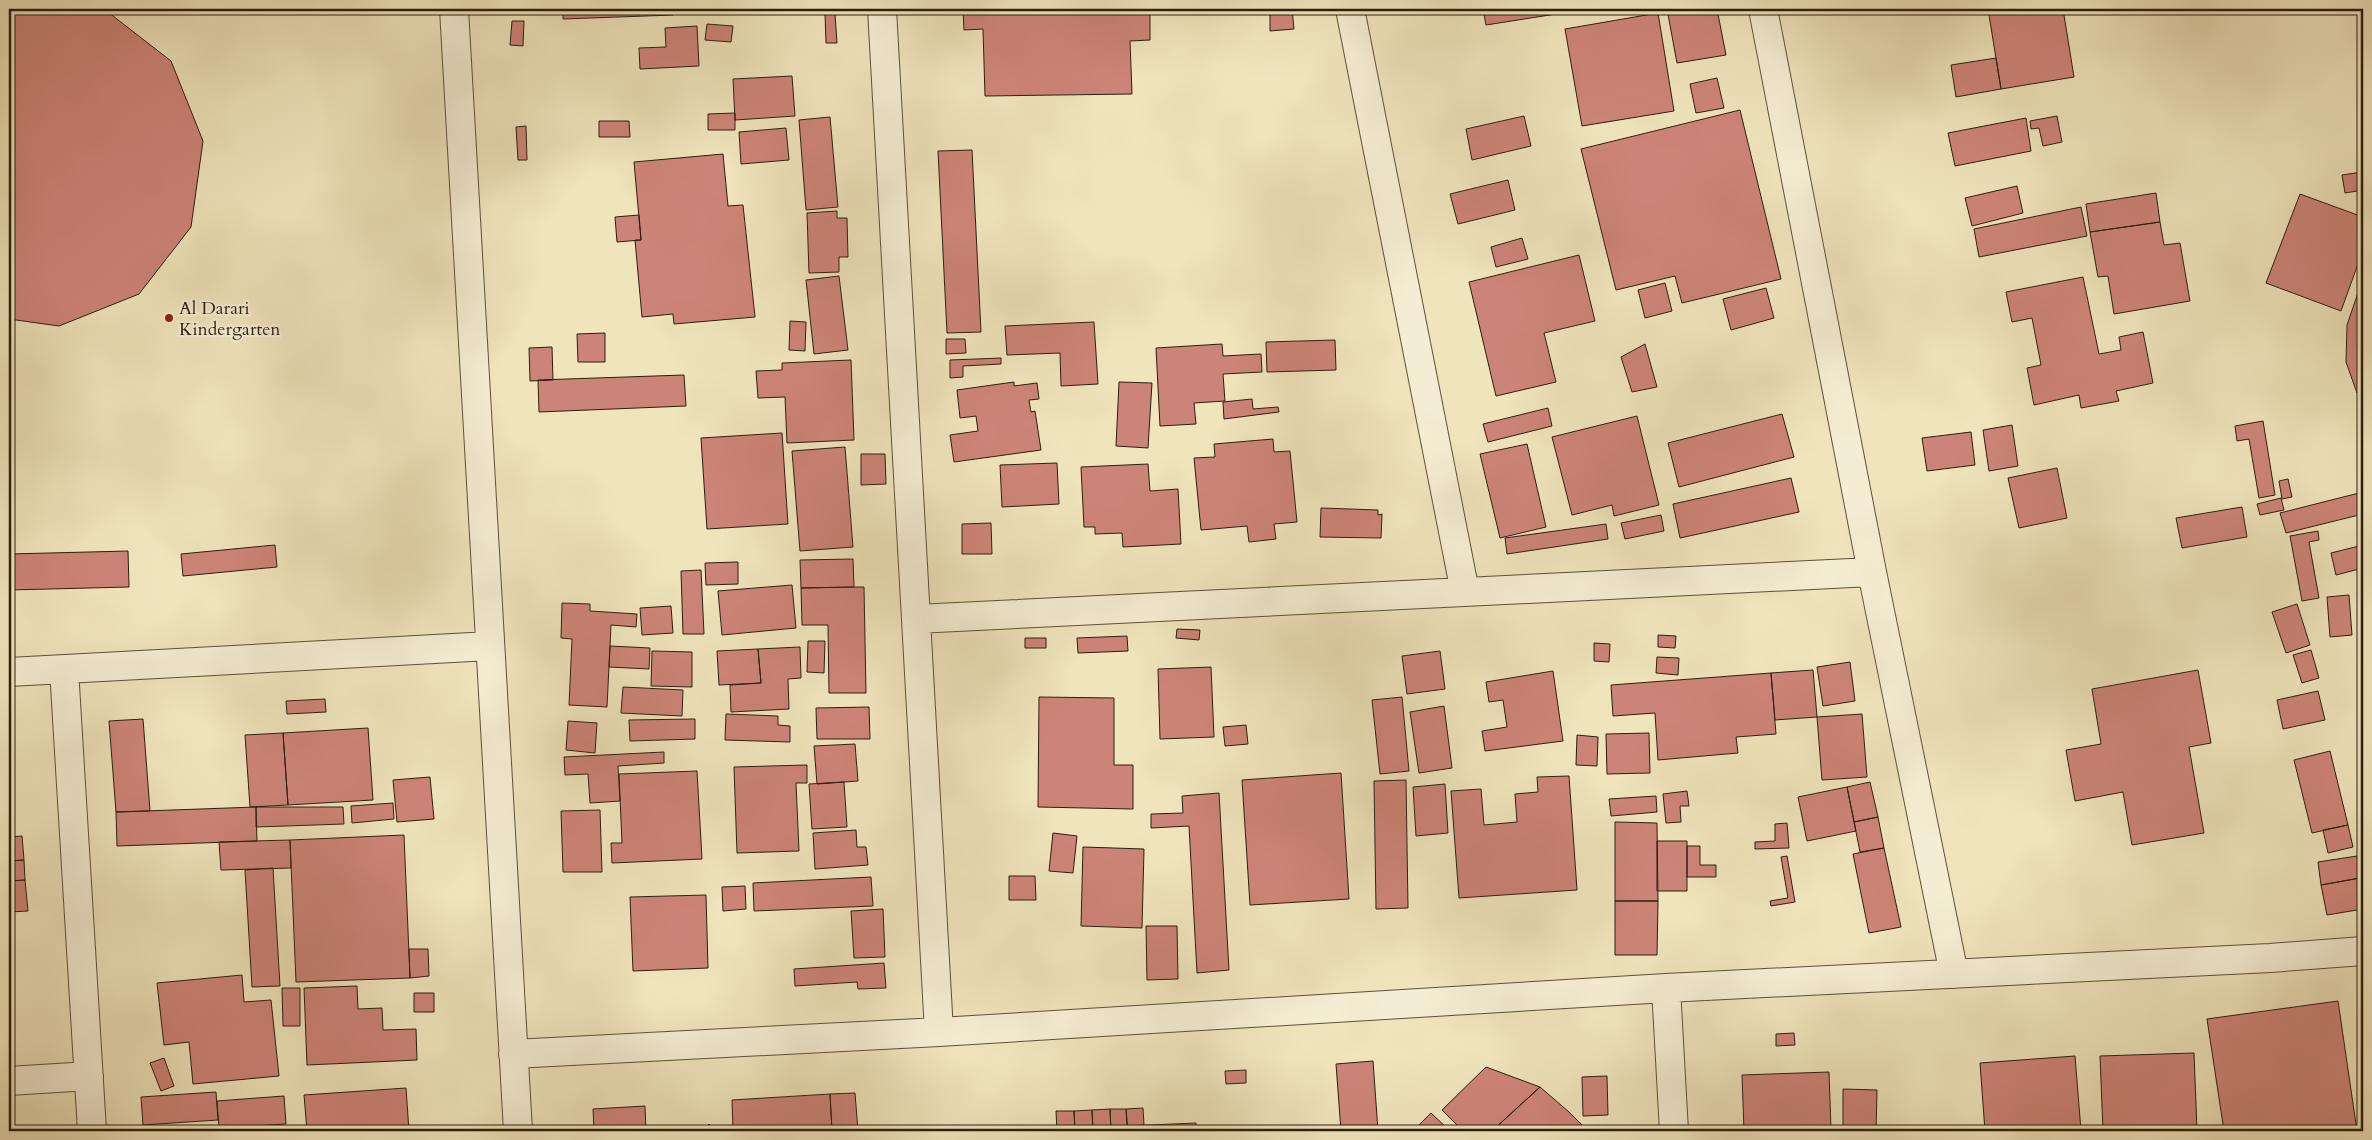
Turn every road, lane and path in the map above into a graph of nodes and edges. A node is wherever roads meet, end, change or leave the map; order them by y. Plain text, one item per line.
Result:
1 (454, 9) edge
2 (882, 9) edge
3 (1350, 9) edge
4 (1763, 9) edge
5 (1872, 572) junction
6 (1465, 592) junction
7 (916, 619) junction
8 (490, 646) junction
9 (64, 670) junction
10 (9, 672) edge
11 (2363, 951) edge
12 (1954, 974) junction
13 (1666, 988) junction
14 (939, 1032) junction
15 (513, 1054) junction
16 (89, 1076) junction
17 (9, 1081) edge
18 (92, 1131) edge
19 (518, 1131) edge
20 (1674, 1131) edge

1 - 8 street
2 - 7 street
3 - 6 street
4 - 5 street
5 - 6 street
5 - 12 street
6 - 7 street
7 - 14 street
8 - 9 street
8 - 15 street
9 - 10 street
9 - 16 street
11 - 12 street
12 - 13 street
13 - 14 street
13 - 20 street
14 - 15 street
15 - 19 street
16 - 17 street
16 - 18 street

